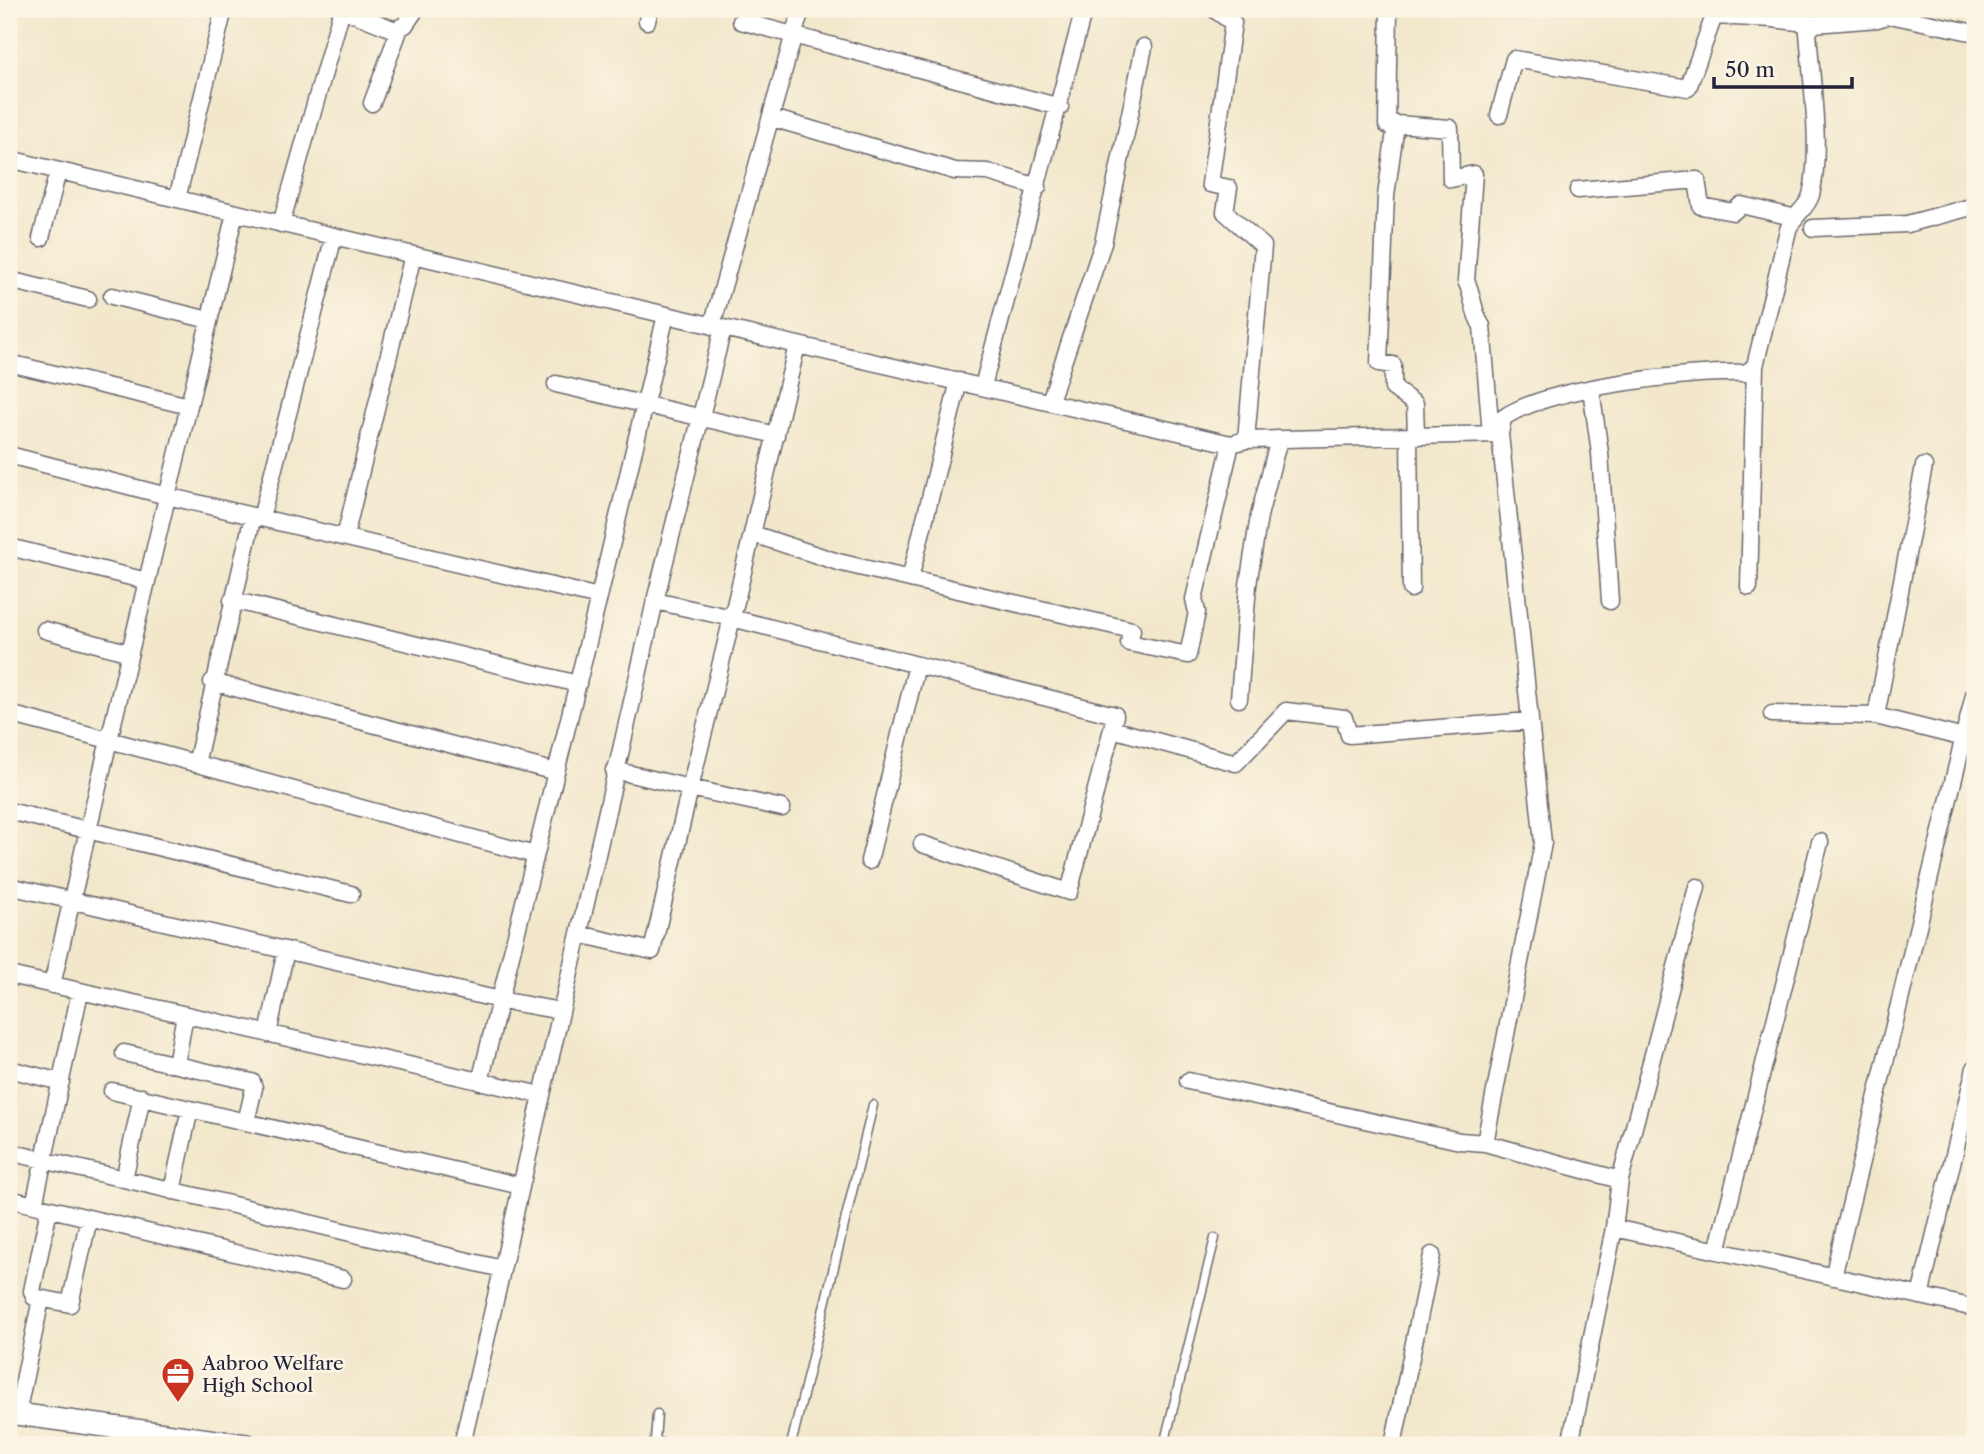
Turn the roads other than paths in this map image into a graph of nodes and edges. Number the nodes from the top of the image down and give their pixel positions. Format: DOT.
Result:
graph roads {
  1 [pos="225,9"];
  2 [pos="342,9"];
  3 [pos="415,9"];
  4 [pos="801,9"];
  5 [pos="1084,9"];
  6 [pos="1214,9"];
  7 [pos="1389,9"];
  8 [pos="1892,12"];
  9 [pos="1773,14"];
  10 [pos="741,21"];
  11 [pos="1814,24"];
  12 [pos="400,29"];
  13 [pos="1975,33"];
  14 [pos="795,35"];
  15 [pos="1144,47"];
  16 [pos="372,103"];
  17 [pos="1060,107"];
  18 [pos="1499,114"];
  19 [pos="772,117"];
  20 [pos="1396,124"];
  21 [pos="9,159"];
  22 [pos="58,170"];
  23 [pos="1038,187"];
  24 [pos="1578,190"];
  25 [pos="177,199"];
  26 [pos="1975,206"];
  27 [pos="235,213"];
  28 [pos="1792,217"];
  29 [pos="281,223"];
  30 [pos="1813,228"];
  31 [pos="334,236"];
  32 [pos="41,238"];
  33 [pos="412,255"];
  34 [pos="9,280"];
  35 [pos="112,296"];
  36 [pos="88,299"];
  37 [pos="666,315"];
  38 [pos="209,320"];
  39 [pos="718,327"];
  40 [pos="797,345"];
  41 [pos="9,363"];
  42 [pos="1755,366"];
  43 [pos="959,381"];
  44 [pos="556,384"];
  45 [pos="983,386"];
  46 [pos="1591,389"];
  47 [pos="1050,401"];
  48 [pos="645,405"];
  49 [pos="189,406"];
  50 [pos="700,418"];
  51 [pos="1495,434"];
  52 [pos="776,435"];
  53 [pos="1412,436"];
  54 [pos="1279,439"];
  55 [pos="1238,442"];
  56 [pos="9,455"];
  57 [pos="1924,466"];
  58 [pos="167,496"];
  59 [pos="257,517"];
  60 [pos="752,534"];
  61 [pos="345,537"];
  62 [pos="9,547"];
  63 [pos="910,579"];
  64 [pos="147,581"];
  65 [pos="1749,587"];
  66 [pos="1411,589"];
  67 [pos="599,597"];
  68 [pos="232,600"];
  69 [pos="655,601"];
  70 [pos="1610,601"];
  71 [pos="732,618"];
  72 [pos="46,630"];
  73 [pos="130,653"];
  74 [pos="917,665"];
  75 [pos="212,682"];
  76 [pos="578,684"];
  77 [pos="1975,691"];
  78 [pos="1239,699"];
  79 [pos="9,713"];
  80 [pos="1772,714"];
  81 [pos="1876,716"];
  82 [pos="1530,721"];
  83 [pos="1112,729"];
  84 [pos="1964,738"];
  85 [pos="109,740"];
  86 [pos="196,764"];
  87 [pos="614,770"];
  88 [pos="556,772"];
  89 [pos="690,788"];
  90 [pos="782,808"];
  91 [pos="9,810"];
  92 [pos="88,828"];
  93 [pos="1820,842"];
  94 [pos="922,844"];
  95 [pos="535,855"];
  96 [pos="869,861"];
  97 [pos="9,886"];
  98 [pos="1696,887"];
  99 [pos="352,894"];
  100 [pos="70,900"];
  101 [pos="579,934"];
  102 [pos="286,950"];
  103 [pos="9,975"];
  104 [pos="52,985"];
  105 [pos="80,992"];
  106 [pos="500,1000"];
  107 [pos="561,1011"];
  108 [pos="186,1015"];
  109 [pos="268,1034"];
  110 [pos="124,1053"];
  111 [pos="176,1063"];
  112 [pos="1975,1068"];
  113 [pos="9,1069"];
  114 [pos="1188,1081"];
  115 [pos="61,1082"];
  116 [pos="481,1082"];
  117 [pos="113,1091"];
  118 [pos="541,1095"];
  119 [pos="142,1097"];
  120 [pos="873,1105"];
  121 [pos="190,1109"];
  122 [pos="246,1122"];
  123 [pos="1485,1143"];
  124 [pos="9,1152"];
  125 [pos="44,1160"];
  126 [pos="124,1180"];
  127 [pos="1620,1180"];
  128 [pos="521,1186"];
  129 [pos="172,1191"];
  130 [pos="9,1199"];
  131 [pos="41,1207"];
  132 [pos="89,1218"];
  133 [pos="1614,1228"];
  134 [pos="1215,1238"];
  135 [pos="1717,1251"];
  136 [pos="1432,1255"];
  137 [pos="502,1269"];
  138 [pos="1833,1277"];
  139 [pos="343,1279"];
  140 [pos="1920,1296"];
  141 [pos="41,1299"];
  142 [pos="1975,1308"];
  143 [pos="13,1414"];
  144 [pos="657,1414"];
  145 [pos="149,1439"];
  146 [pos="246,1445"];
  147 [pos="462,1445"];
  148 [pos="666,1445"];
  149 [pos="791,1445"];
  150 [pos="1164,1445"];
  151 [pos="1393,1445"];
  152 [pos="1570,1445"];
  1 -- 25 [label="street"];
  2 -- 12 [label="street"];
  2 -- 29 [label="street"];
  3 -- 12 [label="street"];
  4 -- 14 [label="street"];
  5 -- 17 [label="street"];
  6 -- 55 [label="street"];
  7 -- 20 [label="street"];
  8 -- 11 [label="street"];
  8 -- 13 [label="street"];
  9 -- 11 [label="street"];
  9 -- 18 [label="street"];
  10 -- 14 [label="street"];
  11 -- 28 [label="street"];
  12 -- 16 [label="street"];
  14 -- 17 [label="street"];
  14 -- 19 [label="street"];
  15 -- 47 [label="street"];
  17 -- 23 [label="street"];
  19 -- 23 [label="street"];
  19 -- 39 [label="street"];
  20 -- 51 [label="street"];
  20 -- 53 [label="street"];
  21 -- 22 [label="street"];
  22 -- 25 [label="street"];
  22 -- 32 [label="street"];
  23 -- 45 [label="street"];
  24 -- 28 [label="street"];
  25 -- 27 [label="street"];
  26 -- 30 [label="street"];
  27 -- 29 [label="street"];
  27 -- 38 [label="street"];
  28 -- 42 [label="street"];
  29 -- 31 [label="street"];
  31 -- 33 [label="street"];
  31 -- 59 [label="street"];
  33 -- 37 [label="street"];
  33 -- 61 [label="street"];
  34 -- 36 [label="street"];
  35 -- 38 [label="street"];
  37 -- 39 [label="street"];
  37 -- 48 [label="street"];
  38 -- 49 [label="street"];
  39 -- 40 [label="street"];
  39 -- 50 [label="street"];
  40 -- 43 [label="street"];
  40 -- 52 [label="street"];
  41 -- 49 [label="street"];
  42 -- 46 [label="street"];
  42 -- 65 [label="street"];
  43 -- 45 [label="street"];
  43 -- 63 [label="street"];
  44 -- 48 [label="street"];
  45 -- 47 [label="street"];
  46 -- 51 [label="street"];
  46 -- 70 [label="street"];
  47 -- 55 [label="street"];
  48 -- 50 [label="street"];
  48 -- 67 [label="street"];
  49 -- 58 [label="street"];
  50 -- 52 [label="street"];
  50 -- 69 [label="street"];
  51 -- 53 [label="street"];
  51 -- 82 [label="street"];
  52 -- 60 [label="street"];
  53 -- 54 [label="street"];
  53 -- 66 [label="street"];
  54 -- 55 [label="street"];
  54 -- 78 [label="street"];
  55 -- 63 [label="street"];
  56 -- 58 [label="street"];
  57 -- 81 [label="street"];
  58 -- 59 [label="street"];
  58 -- 64 [label="street"];
  59 -- 61 [label="street"];
  59 -- 68 [label="street"];
  60 -- 63 [label="street"];
  60 -- 71 [label="street"];
  61 -- 67 [label="street"];
  62 -- 64 [label="street"];
  64 -- 73 [label="street"];
  67 -- 76 [label="street"];
  68 -- 75 [label="street"];
  68 -- 76 [label="street"];
  69 -- 71 [label="street"];
  69 -- 87 [label="street"];
  71 -- 74 [label="street"];
  71 -- 89 [label="street"];
  72 -- 73 [label="street"];
  73 -- 85 [label="street"];
  74 -- 83 [label="street"];
  74 -- 96 [label="street"];
  75 -- 86 [label="street"];
  75 -- 88 [label="street"];
  76 -- 88 [label="street"];
  77 -- 84 [label="street"];
  79 -- 85 [label="street"];
  80 -- 81 [label="street"];
  81 -- 84 [label="street"];
  82 -- 83 [label="street"];
  82 -- 123 [label="street"];
  83 -- 94 [label="street"];
  84 -- 138 [label="street"];
  85 -- 86 [label="street"];
  85 -- 92 [label="street"];
  86 -- 95 [label="street"];
  87 -- 89 [label="street"];
  87 -- 101 [label="street"];
  88 -- 95 [label="street"];
  89 -- 90 [label="street"];
  89 -- 101 [label="street"];
  91 -- 92 [label="street"];
  92 -- 99 [label="street"];
  92 -- 100 [label="street"];
  93 -- 135 [label="street"];
  95 -- 106 [label="street"];
  97 -- 100 [label="street"];
  98 -- 127 [label="street"];
  100 -- 102 [label="street"];
  100 -- 104 [label="street"];
  101 -- 107 [label="street"];
  102 -- 106 [label="street"];
  102 -- 109 [label="street"];
  103 -- 104 [label="street"];
  104 -- 105 [label="street"];
  105 -- 108 [label="street"];
  105 -- 115 [label="street"];
  106 -- 107 [label="street"];
  106 -- 116 [label="street"];
  107 -- 118 [label="street"];
  108 -- 109 [label="street"];
  108 -- 111 [label="street"];
  109 -- 116 [label="street"];
  110 -- 111 [label="street"];
  111 -- 122 [label="street"];
  112 -- 140 [label="street"];
  113 -- 115 [label="street"];
  114 -- 123 [label="street"];
  115 -- 125 [label="street"];
  116 -- 118 [label="street"];
  117 -- 119 [label="street"];
  118 -- 128 [label="street"];
  119 -- 121 [label="street"];
  119 -- 126 [label="street"];
  120 -- 149 [label="lane"];
  121 -- 122 [label="street"];
  121 -- 129 [label="street"];
  122 -- 128 [label="street"];
  123 -- 127 [label="street"];
  124 -- 125 [label="street"];
  125 -- 126 [label="street"];
  125 -- 131 [label="street"];
  126 -- 129 [label="street"];
  127 -- 133 [label="street"];
  128 -- 137 [label="street"];
  129 -- 137 [label="street"];
  130 -- 131 [label="street"];
  131 -- 132 [label="street"];
  131 -- 141 [label="street"];
  132 -- 139 [label="street"];
  132 -- 141 [label="street"];
  133 -- 135 [label="street"];
  133 -- 152 [label="street"];
  134 -- 150 [label="lane"];
  135 -- 138 [label="street"];
  136 -- 151 [label="street"];
  137 -- 147 [label="street"];
  138 -- 140 [label="street"];
  140 -- 142 [label="street"];
  141 -- 143 [label="street"];
  143 -- 145 [label="street"];
  144 -- 148 [label="lane"];
  145 -- 146 [label="street"];
}
